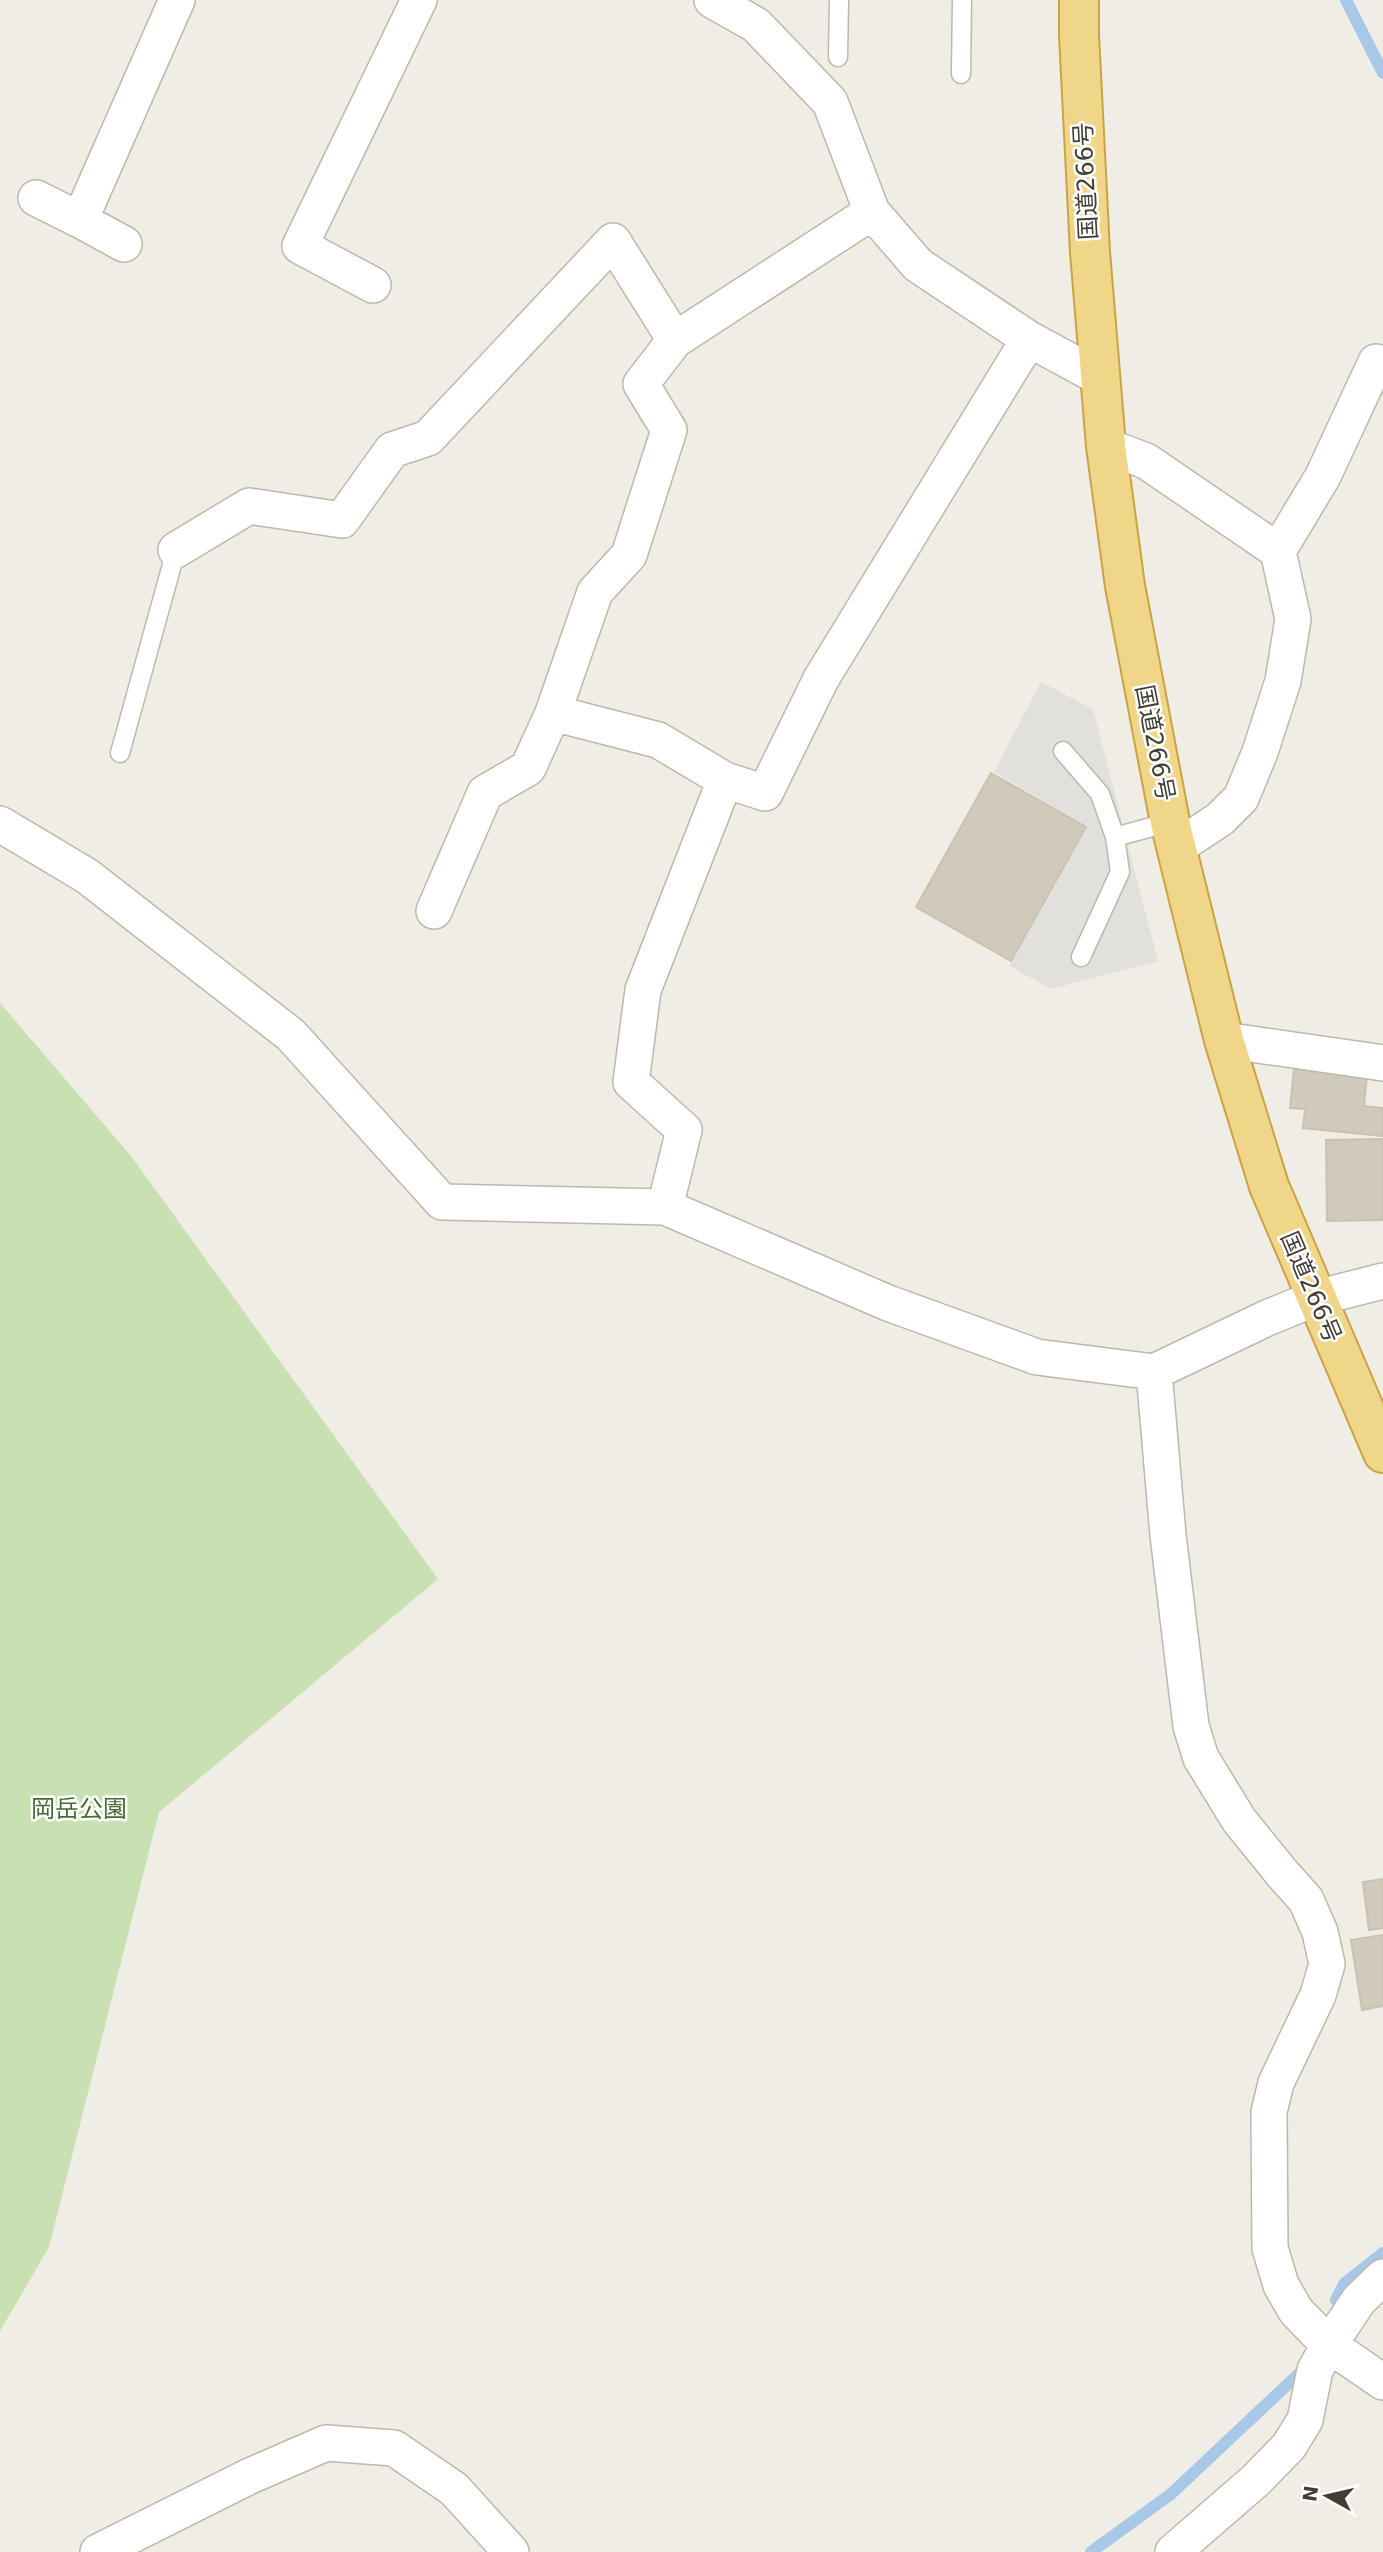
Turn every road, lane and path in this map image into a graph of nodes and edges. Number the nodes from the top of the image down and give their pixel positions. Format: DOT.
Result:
graph roads {
  1 [pos="177,0"];
  2 [pos="419,0"];
  3 [pos="712,0"];
  4 [pos="839,0"];
  5 [pos="962,0"];
  6 [pos="1079,0"];
  7 [pos="838,57"];
  8 [pos="961,74"];
  9 [pos="36,198"];
  10 [pos="872,212"];
  11 [pos="80,220"];
  12 [pos="124,244"];
  13 [pos="373,285"];
  14 [pos="1029,339"];
  15 [pos="676,340"];
  16 [pos="1383,364"];
  17 [pos="1099,377"];
  18 [pos="1106,446"];
  19 [pos="176,550"];
  20 [pos="1278,551"];
  21 [pos="553,713"];
  22 [pos="1063,751"];
  23 [pos="120,753"];
  24 [pos="725,780"];
  25 [pos="0,824"];
  26 [pos="1173,835"];
  27 [pos="1115,837"];
  28 [pos="434,911"];
  29 [pos="1081,957"];
  30 [pos="1224,1040"];
  31 [pos="1383,1063"];
  32 [pos="665,1207"];
  33 [pos="1383,1281"];
  34 [pos="1316,1298"];
  35 [pos="1154,1372"];
  36 [pos="1383,1453"];
  37 [pos="1383,2277"];
  38 [pos="1329,2344"];
  39 [pos="1383,2382"];
  40 [pos="98,2552"];
  41 [pos="511,2552"];
  42 [pos="1173,2552"];
  1 -- 11 [label="street"];
  2 -- 13 [label="street"];
  3 -- 10 [label="street"];
  4 -- 7 [label="lane"];
  5 -- 8 [label="lane"];
  6 -- 17 [label="highway, 国道266号"];
  9 -- 11 [label="street"];
  10 -- 14 [label="street"];
  10 -- 15 [label="street"];
  11 -- 12 [label="street"];
  14 -- 17 [label="street"];
  14 -- 24 [label="street"];
  15 -- 19 [label="street"];
  15 -- 21 [label="street"];
  16 -- 20 [label="street"];
  17 -- 18 [label="highway, 国道266号"];
  18 -- 20 [label="street"];
  18 -- 26 [label="highway, 国道266号"];
  19 -- 23 [label="lane"];
  20 -- 26 [label="street"];
  21 -- 24 [label="street"];
  21 -- 28 [label="street"];
  22 -- 27 [label="lane"];
  24 -- 32 [label="street"];
  25 -- 32 [label="street"];
  26 -- 27 [label="lane"];
  26 -- 30 [label="highway, 国道266号"];
  27 -- 29 [label="lane"];
  30 -- 31 [label="street"];
  30 -- 34 [label="highway, 国道266号"];
  32 -- 35 [label="street"];
  33 -- 34 [label="street"];
  34 -- 35 [label="street"];
  34 -- 36 [label="highway, 国道266号"];
  35 -- 38 [label="street"];
  37 -- 38 [label="street"];
  38 -- 39 [label="street"];
  38 -- 42 [label="street"];
  40 -- 41 [label="street"];
}
